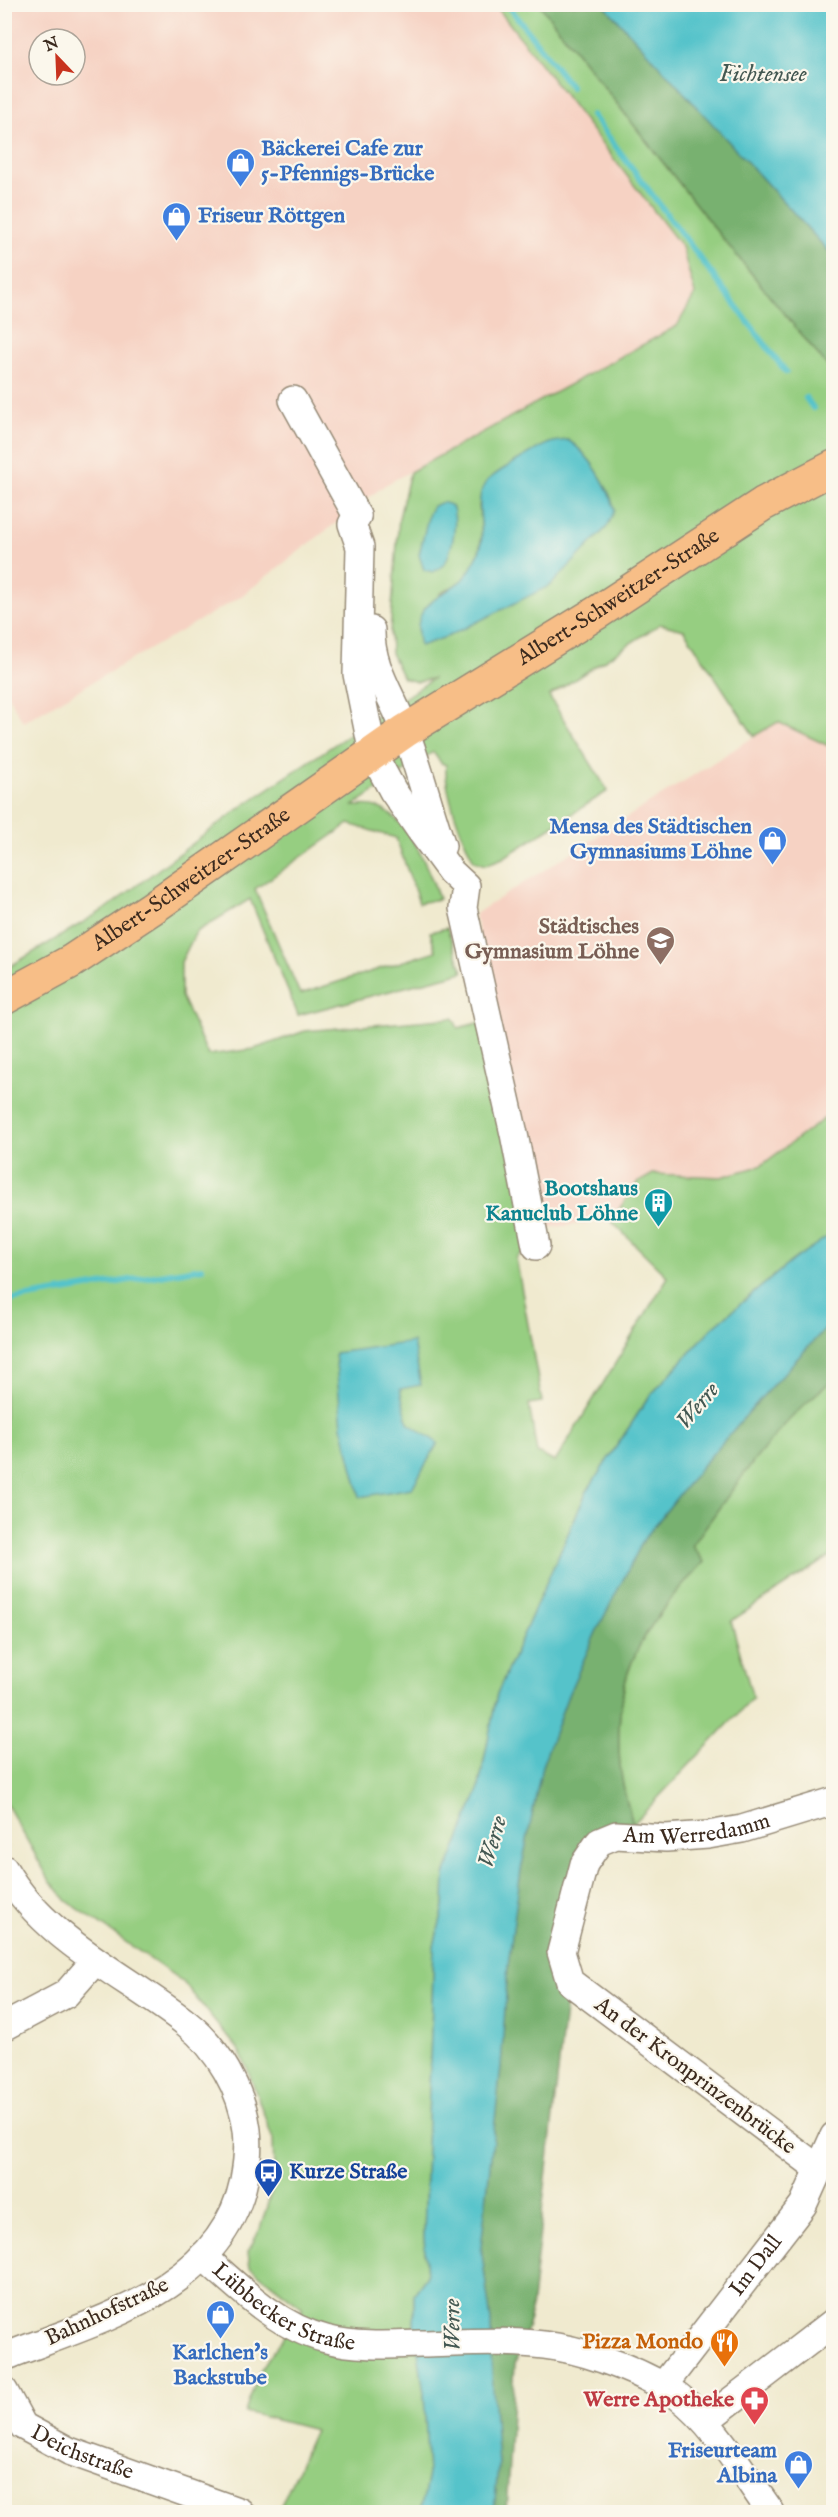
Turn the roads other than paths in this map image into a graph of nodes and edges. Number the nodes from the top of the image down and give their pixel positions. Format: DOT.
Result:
graph roads {
  1 [pos="293,400"];
  2 [pos="834,467"];
  3 [pos="357,516"];
  4 [pos="405,731"];
  5 [pos="374,754"];
  6 [pos="451,872"];
  7 [pos="4,998"];
  8 [pos="536,1246"];
  9 [pos="834,1801"];
  10 [pos="4,1869"];
  11 [pos="95,1961"];
  12 [pos="570,1982"];
  13 [pos="4,2027"];
  14 [pos="834,2136"];
  15 [pos="819,2169"];
  16 [pos="203,2256"];
  17 [pos="834,2322"];
  18 [pos="4,2357"];
  19 [pos="663,2386"];
  20 [pos="4,2391"];
  21 [pos="705,2421"];
  22 [pos="178,2502"];
  23 [pos="240,2512"];
  24 [pos="771,2512"];
  1 -- 3 [label="street"];
  2 -- 4 [label="main road, Albert-Schweitzer-Straße"];
  3 -- 4 [label="street"];
  3 -- 5 [label="street"];
  4 -- 5 [label="main road, Albert-Schweitzer-Straße"];
  4 -- 6 [label="street"];
  5 -- 6 [label="street"];
  5 -- 7 [label="main road, Albert-Schweitzer-Straße"];
  6 -- 8 [label="street"];
  9 -- 12 [label="street, Am Werredamm"];
  10 -- 11 [label="street, Lübbecker Straße"];
  11 -- 13 [label="street"];
  11 -- 16 [label="street, Lübbecker Straße"];
  12 -- 15 [label="street, An der Kronprinzenbrücke"];
  14 -- 15 [label="street, Im Dall"];
  15 -- 19 [label="street, Im Dall"];
  16 -- 18 [label="street, Bahnhofstraße"];
  16 -- 19 [label="street, Lübbecker Straße"];
  17 -- 21 [label="street"];
  19 -- 21 [label="street, Lübbecker Straße"];
  20 -- 22 [label="street, Deichstraße"];
  21 -- 24 [label="street, Lübbecker Straße"];
  22 -- 23 [label="street, Deichstraße"];
}
